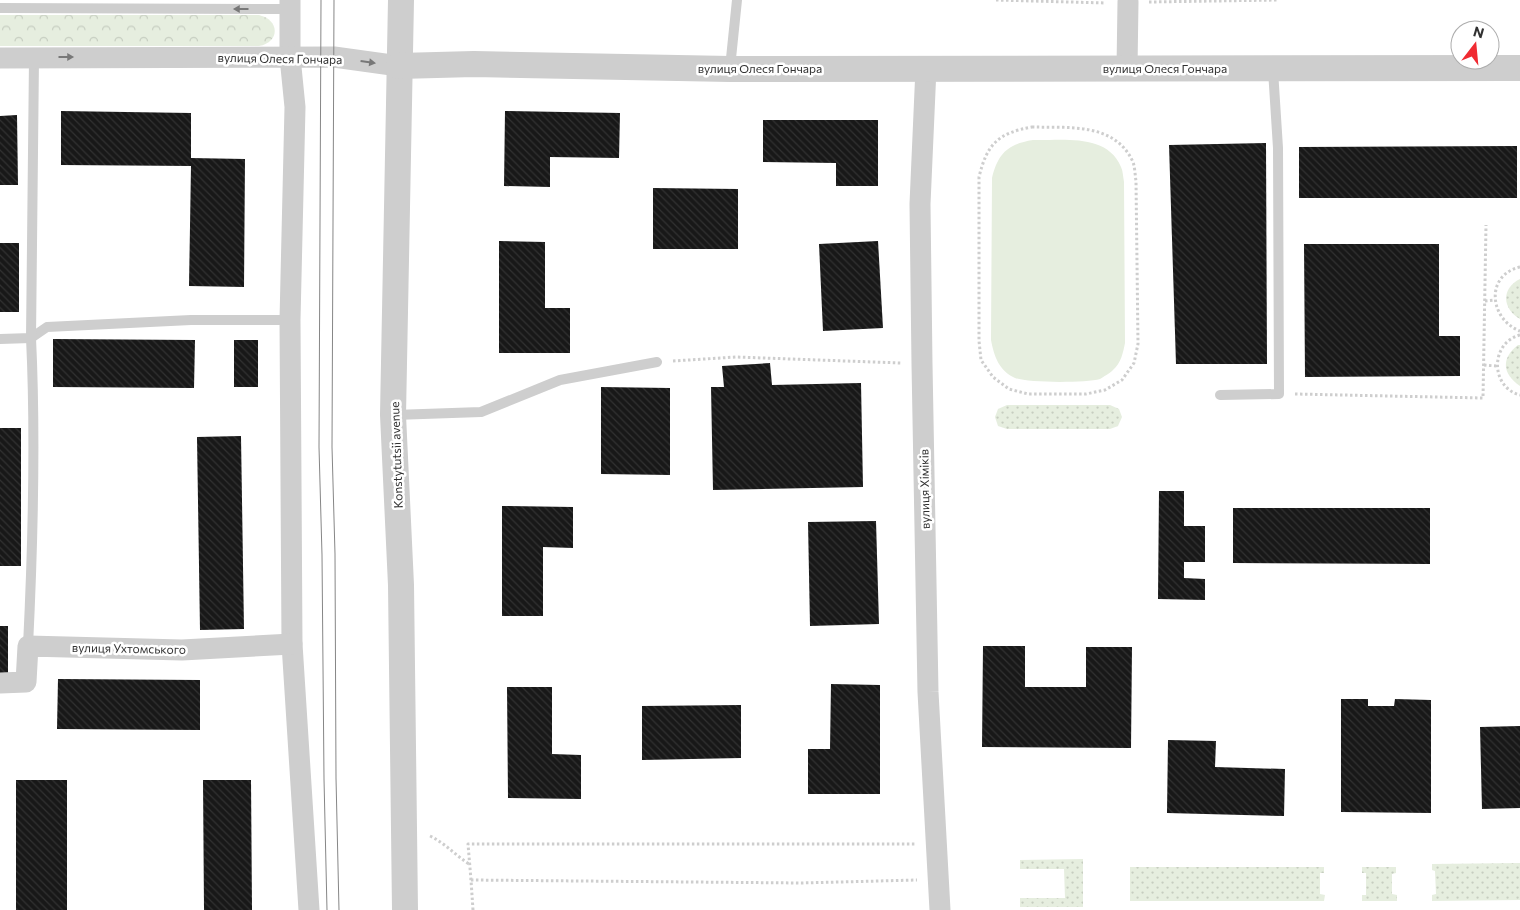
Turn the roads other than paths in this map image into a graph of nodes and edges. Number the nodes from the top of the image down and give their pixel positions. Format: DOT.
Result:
graph roads {
  1 [pos="401,0"];
  2 [pos="737,0"];
  3 [pos="1128,1"];
  4 [pos="290,4"];
  5 [pos="0,8"];
  6 [pos="290,57"];
  7 [pos="0,58"];
  8 [pos="34,58"];
  9 [pos="399,66"];
  10 [pos="926,68"];
  11 [pos="1127,68"];
  12 [pos="1520,68"];
  13 [pos="730,69"];
  14 [pos="1272,69"];
  15 [pos="290,320"];
  16 [pos="31,338"];
  17 [pos="0,339"];
  18 [pos="657,362"];
  19 [pos="1220,395"];
  20 [pos="393,415"];
  21 [pos="292,644"];
  22 [pos="28,646"];
  23 [pos="0,683"];
  24 [pos="309,910"];
  25 [pos="405,910"];
  26 [pos="940,910"];
  1 -- 9 [label="street, Konstytutsii avenue"];
  2 -- 13 [label="lane"];
  3 -- 11 [label="street"];
  4 -- 5 [label="lane, one-way"];
  4 -- 6 [label="street"];
  8 -- 6 [label="street, вулиця Олеся Гончара, one-way"];
  6 -- 9 [label="street, вулиця Олеся Гончара, one-way"];
  6 -- 15 [label="street"];
  7 -- 8 [label="street, вулиця Олеся Гончара"];
  8 -- 16 [label="lane"];
  9 -- 13 [label="street, вулиця Олеся Гончара"];
  9 -- 20 [label="street, Konstytutsii avenue"];
  10 -- 11 [label="street, вулиця Олеся Гончара"];
  10 -- 13 [label="street, вулиця Олеся Гончара"];
  10 -- 26 [label="street, вулиця Хіміків"];
  11 -- 14 [label="street, вулиця Олеся Гончара"];
  12 -- 14 [label="street, вулиця Олеся Гончара"];
  14 -- 19 [label="lane"];
  15 -- 16 [label="lane"];
  15 -- 21 [label="street"];
  16 -- 17 [label="lane"];
  16 -- 22 [label="lane"];
  18 -- 20 [label="lane"];
  20 -- 25 [label="street, Konstytutsii avenue"];
  21 -- 22 [label="street, вулиця Ухтомського"];
  21 -- 24 [label="street"];
  22 -- 23 [label="street"];
}
